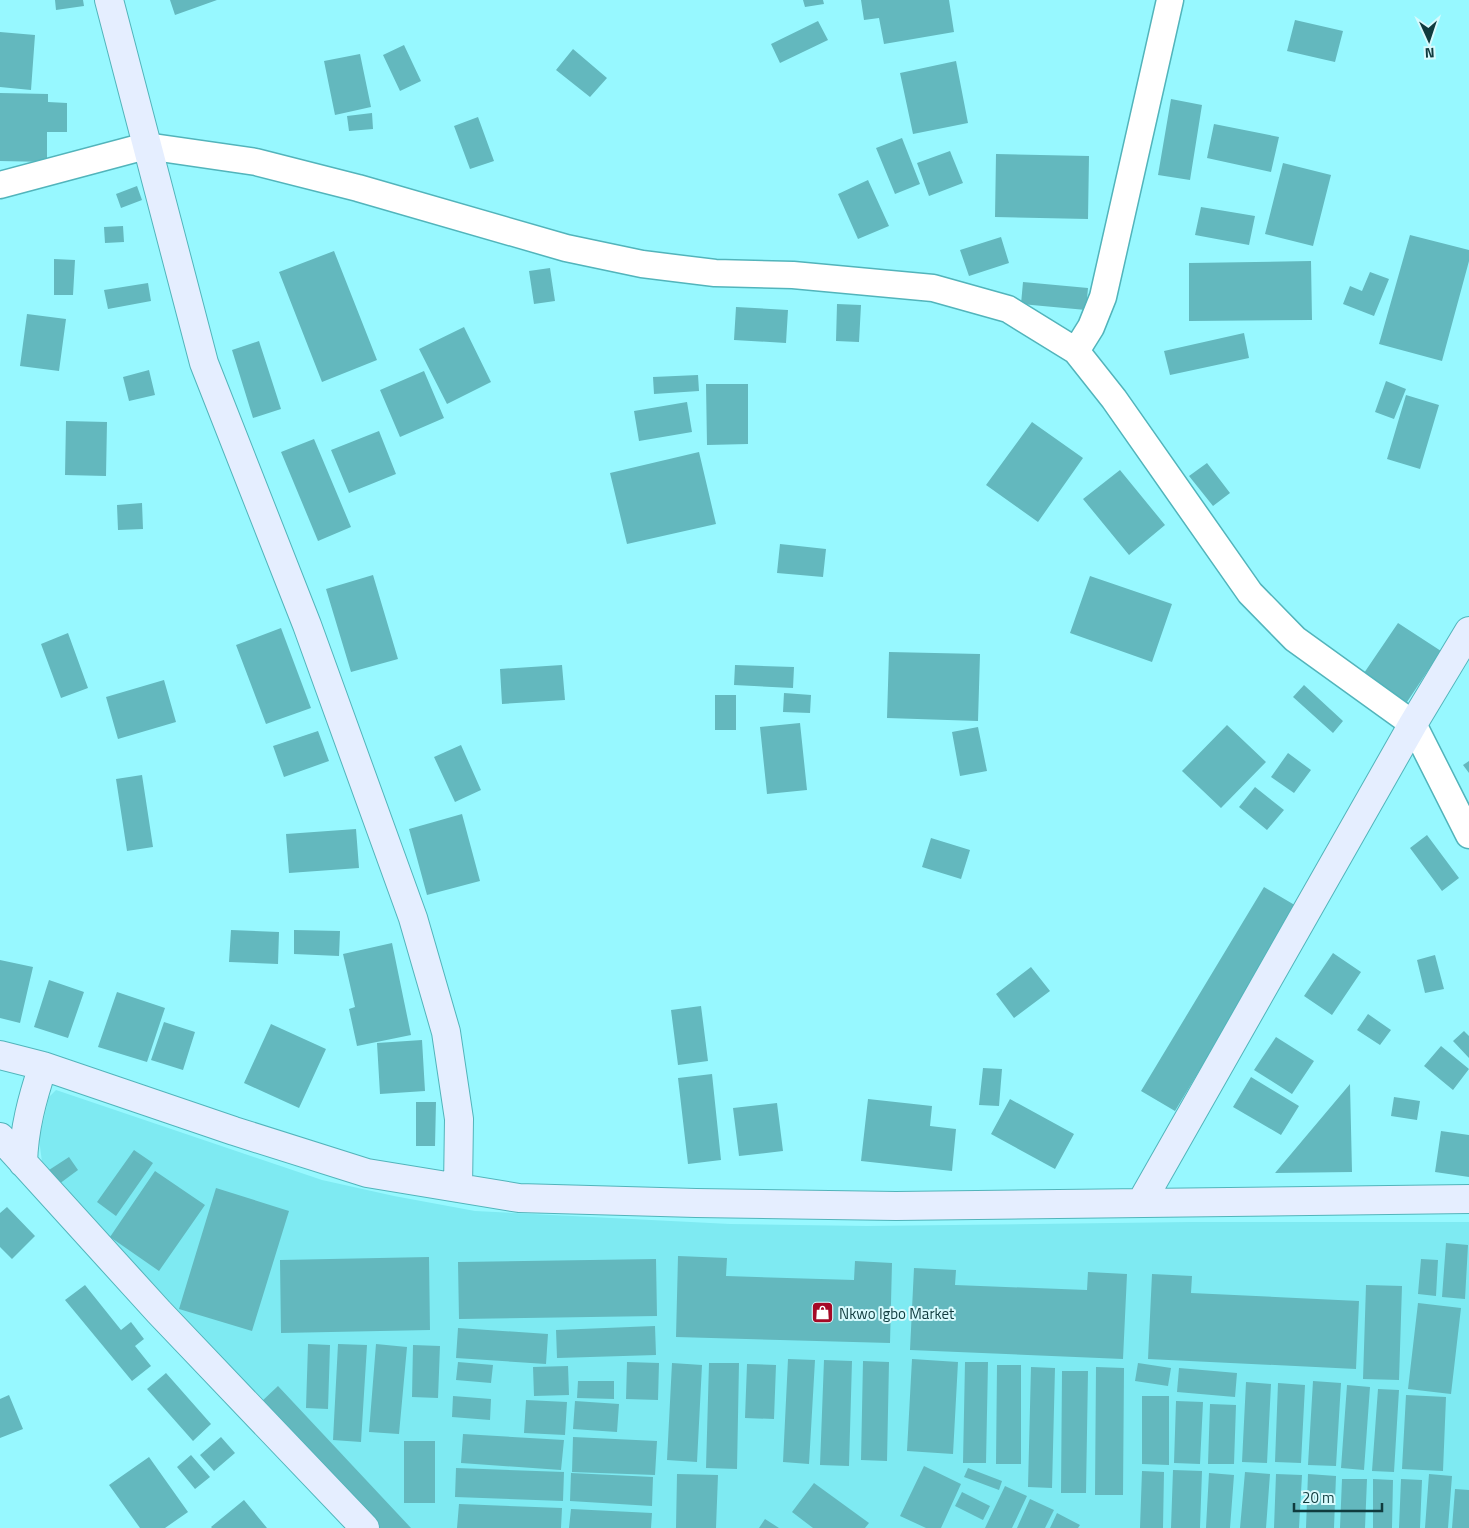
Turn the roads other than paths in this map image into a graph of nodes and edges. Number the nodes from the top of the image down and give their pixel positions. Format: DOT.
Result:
graph roads {
  1 [pos="109,0"];
  2 [pos="1170,0"];
  3 [pos="146,146"];
  4 [pos="0,185"];
  5 [pos="1076,351"];
  6 [pos="1469,631"];
  7 [pos="1413,724"];
  8 [pos="1469,835"];
  9 [pos="0,1055"];
  10 [pos="43,1066"];
  11 [pos="0,1137"];
  12 [pos="23,1164"];
  13 [pos="458,1188"];
  14 [pos="1469,1199"];
  15 [pos="1142,1201"];
  16 [pos="365,1528"];
  1 -- 3 [label="main road"];
  2 -- 5 [label="street"];
  3 -- 4 [label="street"];
  3 -- 5 [label="street"];
  3 -- 13 [label="main road"];
  5 -- 7 [label="street"];
  6 -- 7 [label="main road"];
  7 -- 8 [label="street"];
  7 -- 15 [label="main road"];
  9 -- 10 [label="main road"];
  10 -- 12 [label="main road"];
  10 -- 13 [label="main road"];
  11 -- 12 [label="main road"];
  12 -- 16 [label="main road"];
  13 -- 15 [label="main road"];
  14 -- 15 [label="main road"];
}
